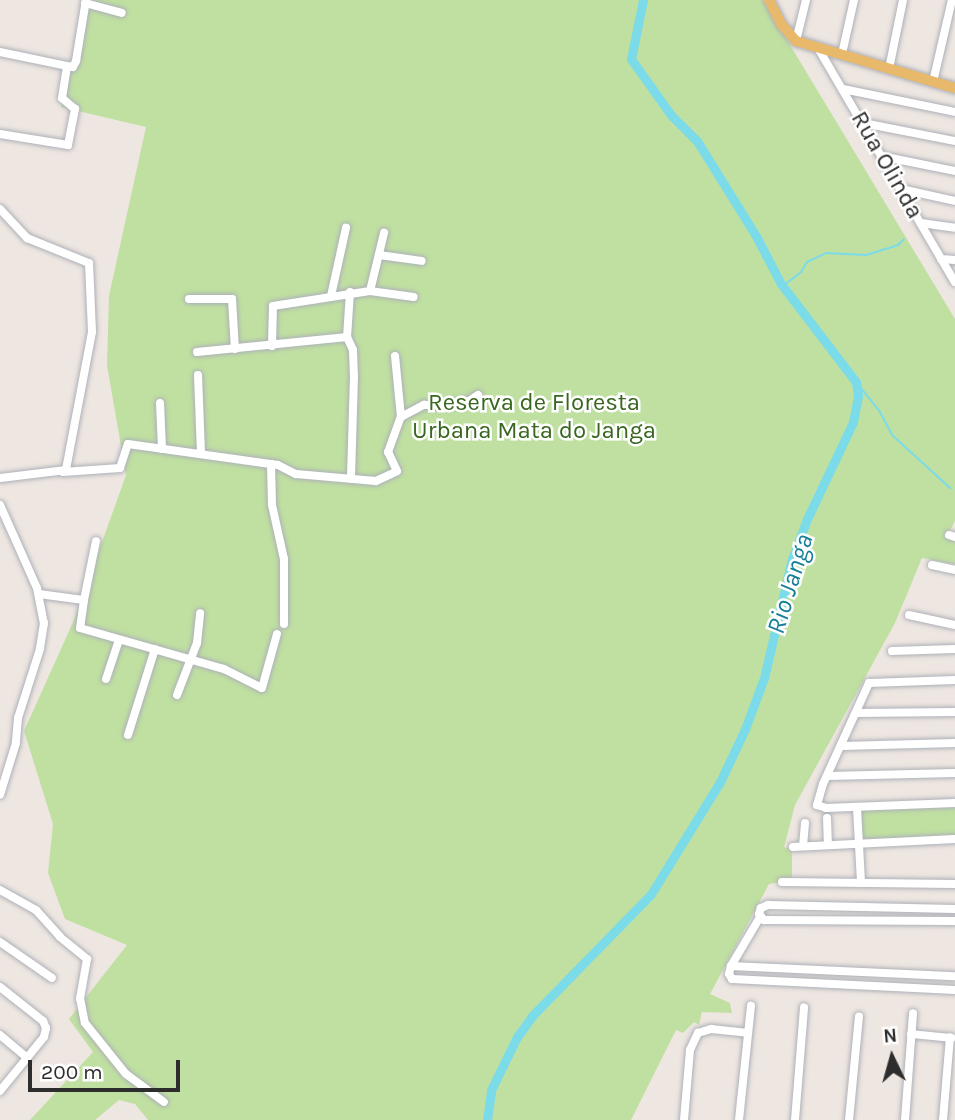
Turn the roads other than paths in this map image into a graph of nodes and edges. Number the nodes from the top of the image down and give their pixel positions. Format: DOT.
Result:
graph roads {
  1 [pos="769,0"];
  2 [pos="806,0"];
  3 [pos="854,0"];
  4 [pos="903,0"];
  5 [pos="952,0"];
  6 [pos="86,2"];
  7 [pos="122,13"];
  8 [pos="796,41"];
  9 [pos="818,48"];
  10 [pos="0,52"];
  11 [pos="842,54"];
  12 [pos="67,66"];
  13 [pos="889,69"];
  14 [pos="933,82"];
  15 [pos="955,88"];
  16 [pos="843,89"];
  17 [pos="955,111"];
  18 [pos="863,123"];
  19 [pos="0,134"];
  20 [pos="955,141"];
  21 [pos="881,156"];
  22 [pos="955,171"];
  23 [pos="901,189"];
  24 [pos="955,201"];
  25 [pos="0,209"];
  26 [pos="921,223"];
  27 [pos="346,228"];
  28 [pos="955,228"];
  29 [pos="384,233"];
  30 [pos="379,255"];
  31 [pos="941,259"];
  32 [pos="955,260"];
  33 [pos="422,261"];
  34 [pos="955,282"];
  35 [pos="370,291"];
  36 [pos="350,292"];
  37 [pos="331,296"];
  38 [pos="414,297"];
  39 [pos="189,299"];
  40 [pos="347,337"];
  41 [pos="272,346"];
  42 [pos="235,349"];
  43 [pos="197,352"];
  44 [pos="395,356"];
  45 [pos="198,375"];
  46 [pos="478,395"];
  47 [pos="160,403"];
  48 [pos="401,417"];
  49 [pos="162,449"];
  50 [pos="201,454"];
  51 [pos="271,464"];
  52 [pos="63,472"];
  53 [pos="0,478"];
  54 [pos="351,479"];
  55 [pos="0,505"];
  56 [pos="96,541"];
  57 [pos="932,565"];
  58 [pos="955,570"];
  59 [pos="38,594"];
  60 [pos="84,600"];
  61 [pos="200,613"];
  62 [pos="909,615"];
  63 [pos="284,624"];
  64 [pos="955,625"];
  65 [pos="277,634"];
  66 [pos="120,639"];
  67 [pos="155,649"];
  68 [pos="955,649"];
  69 [pos="892,651"];
  70 [pos="191,659"];
  71 [pos="106,679"];
  72 [pos="955,681"];
  73 [pos="177,695"];
  74 [pos="955,712"];
  75 [pos="856,713"];
  76 [pos="128,735"];
  77 [pos="955,743"];
  78 [pos="842,746"];
  79 [pos="5,764"];
  80 [pos="955,773"];
  81 [pos="828,776"];
  82 [pos="0,795"];
  83 [pos="955,803"];
  84 [pos="857,807"];
  85 [pos="827,818"];
  86 [pos="805,823"];
  87 [pos="955,839"];
  88 [pos="859,843"];
  89 [pos="828,845"];
  90 [pos="782,882"];
  91 [pos="861,883"];
  92 [pos="955,884"];
  93 [pos="0,890"];
  94 [pos="881,908"];
  95 [pos="955,909"];
  96 [pos="762,919"];
  97 [pos="881,920"];
  98 [pos="955,921"];
  99 [pos="0,942"];
  100 [pos="731,967"];
  101 [pos="803,969"];
  102 [pos="898,974"];
  103 [pos="955,976"];
  104 [pos="52,978"];
  105 [pos="802,981"];
  106 [pos="897,985"];
  107 [pos="0,986"];
  108 [pos="955,990"];
  109 [pos="751,1006"];
  110 [pos="804,1007"];
  111 [pos="913,1013"];
  112 [pos="859,1016"];
  113 [pos="748,1033"];
  114 [pos="911,1034"];
  115 [pos="0,1035"];
  116 [pos="953,1038"];
  117 [pos="27,1058"];
  118 [pos="0,1091"];
  119 [pos="164,1102"];
  120 [pos="684,1120"];
  121 [pos="739,1120"];
  122 [pos="795,1120"];
  123 [pos="849,1120"];
  124 [pos="905,1120"];
  125 [pos="943,1120"];
  1 -- 8 [label="main road"];
  2 -- 8 [label="street"];
  3 -- 11 [label="street"];
  4 -- 13 [label="street"];
  5 -- 14 [label="street"];
  6 -- 7 [label="street"];
  6 -- 12 [label="street"];
  8 -- 9 [label="main road"];
  9 -- 11 [label="main road"];
  9 -- 16 [label="street, Rua Olinda"];
  10 -- 12 [label="street"];
  11 -- 13 [label="main road"];
  12 -- 19 [label="street"];
  13 -- 14 [label="main road"];
  14 -- 15 [label="main road"];
  16 -- 17 [label="street"];
  16 -- 18 [label="street, Rua Olinda"];
  18 -- 20 [label="street"];
  18 -- 21 [label="street, Rua Olinda"];
  21 -- 22 [label="street"];
  21 -- 23 [label="street, Rua Olinda"];
  23 -- 24 [label="street"];
  23 -- 26 [label="street, Rua Olinda"];
  25 -- 52 [label="street"];
  26 -- 28 [label="street"];
  26 -- 31 [label="street, Rua Olinda"];
  27 -- 37 [label="street"];
  29 -- 30 [label="street"];
  30 -- 33 [label="street"];
  30 -- 35 [label="street"];
  31 -- 32 [label="street"];
  31 -- 34 [label="street, Rua Olinda"];
  35 -- 36 [label="street"];
  35 -- 38 [label="street"];
  36 -- 37 [label="street"];
  36 -- 40 [label="street"];
  37 -- 41 [label="street"];
  39 -- 42 [label="street"];
  40 -- 41 [label="street"];
  40 -- 54 [label="street"];
  41 -- 42 [label="street"];
  42 -- 43 [label="street"];
  44 -- 48 [label="street"];
  45 -- 50 [label="street"];
  46 -- 48 [label="street"];
  47 -- 49 [label="street"];
  48 -- 54 [label="street"];
  49 -- 50 [label="street"];
  49 -- 52 [label="street"];
  50 -- 51 [label="street"];
  51 -- 54 [label="street"];
  51 -- 63 [label="street"];
  52 -- 53 [label="street"];
  55 -- 59 [label="street"];
  56 -- 60 [label="street"];
  57 -- 58 [label="street"];
  59 -- 60 [label="street"];
  59 -- 79 [label="street"];
  60 -- 66 [label="street"];
  61 -- 70 [label="street"];
  62 -- 64 [label="street"];
  65 -- 70 [label="street"];
  66 -- 67 [label="street"];
  66 -- 71 [label="street"];
  67 -- 70 [label="street"];
  67 -- 76 [label="street"];
  68 -- 69 [label="street"];
  70 -- 73 [label="street"];
  72 -- 75 [label="street"];
  74 -- 75 [label="street"];
  75 -- 78 [label="street"];
  77 -- 78 [label="street"];
  78 -- 81 [label="street"];
  79 -- 82 [label="street"];
  80 -- 81 [label="street"];
  81 -- 84 [label="street"];
  83 -- 84 [label="street"];
  84 -- 88 [label="street"];
  85 -- 89 [label="street"];
  86 -- 89 [label="street"];
  87 -- 88 [label="street"];
  88 -- 89 [label="street"];
  88 -- 91 [label="street"];
  90 -- 91 [label="street"];
  91 -- 92 [label="street"];
  93 -- 119 [label="street"];
  94 -- 95 [label="street"];
  94 -- 96 [label="street"];
  94 -- 97 [label="street"];
  96 -- 97 [label="street"];
  96 -- 100 [label="street"];
  97 -- 98 [label="street"];
  99 -- 104 [label="street"];
  100 -- 101 [label="street"];
  100 -- 105 [label="street"];
  101 -- 102 [label="street"];
  101 -- 105 [label="street"];
  102 -- 103 [label="street"];
  102 -- 106 [label="street"];
  105 -- 106 [label="street"];
  106 -- 108 [label="street"];
  107 -- 117 [label="street"];
  109 -- 113 [label="street"];
  110 -- 122 [label="street"];
  111 -- 114 [label="street"];
  112 -- 123 [label="street"];
  113 -- 120 [label="street"];
  113 -- 121 [label="street"];
  114 -- 116 [label="street"];
  114 -- 124 [label="street"];
  115 -- 117 [label="street"];
  116 -- 125 [label="street"];
  117 -- 118 [label="street"];
}
